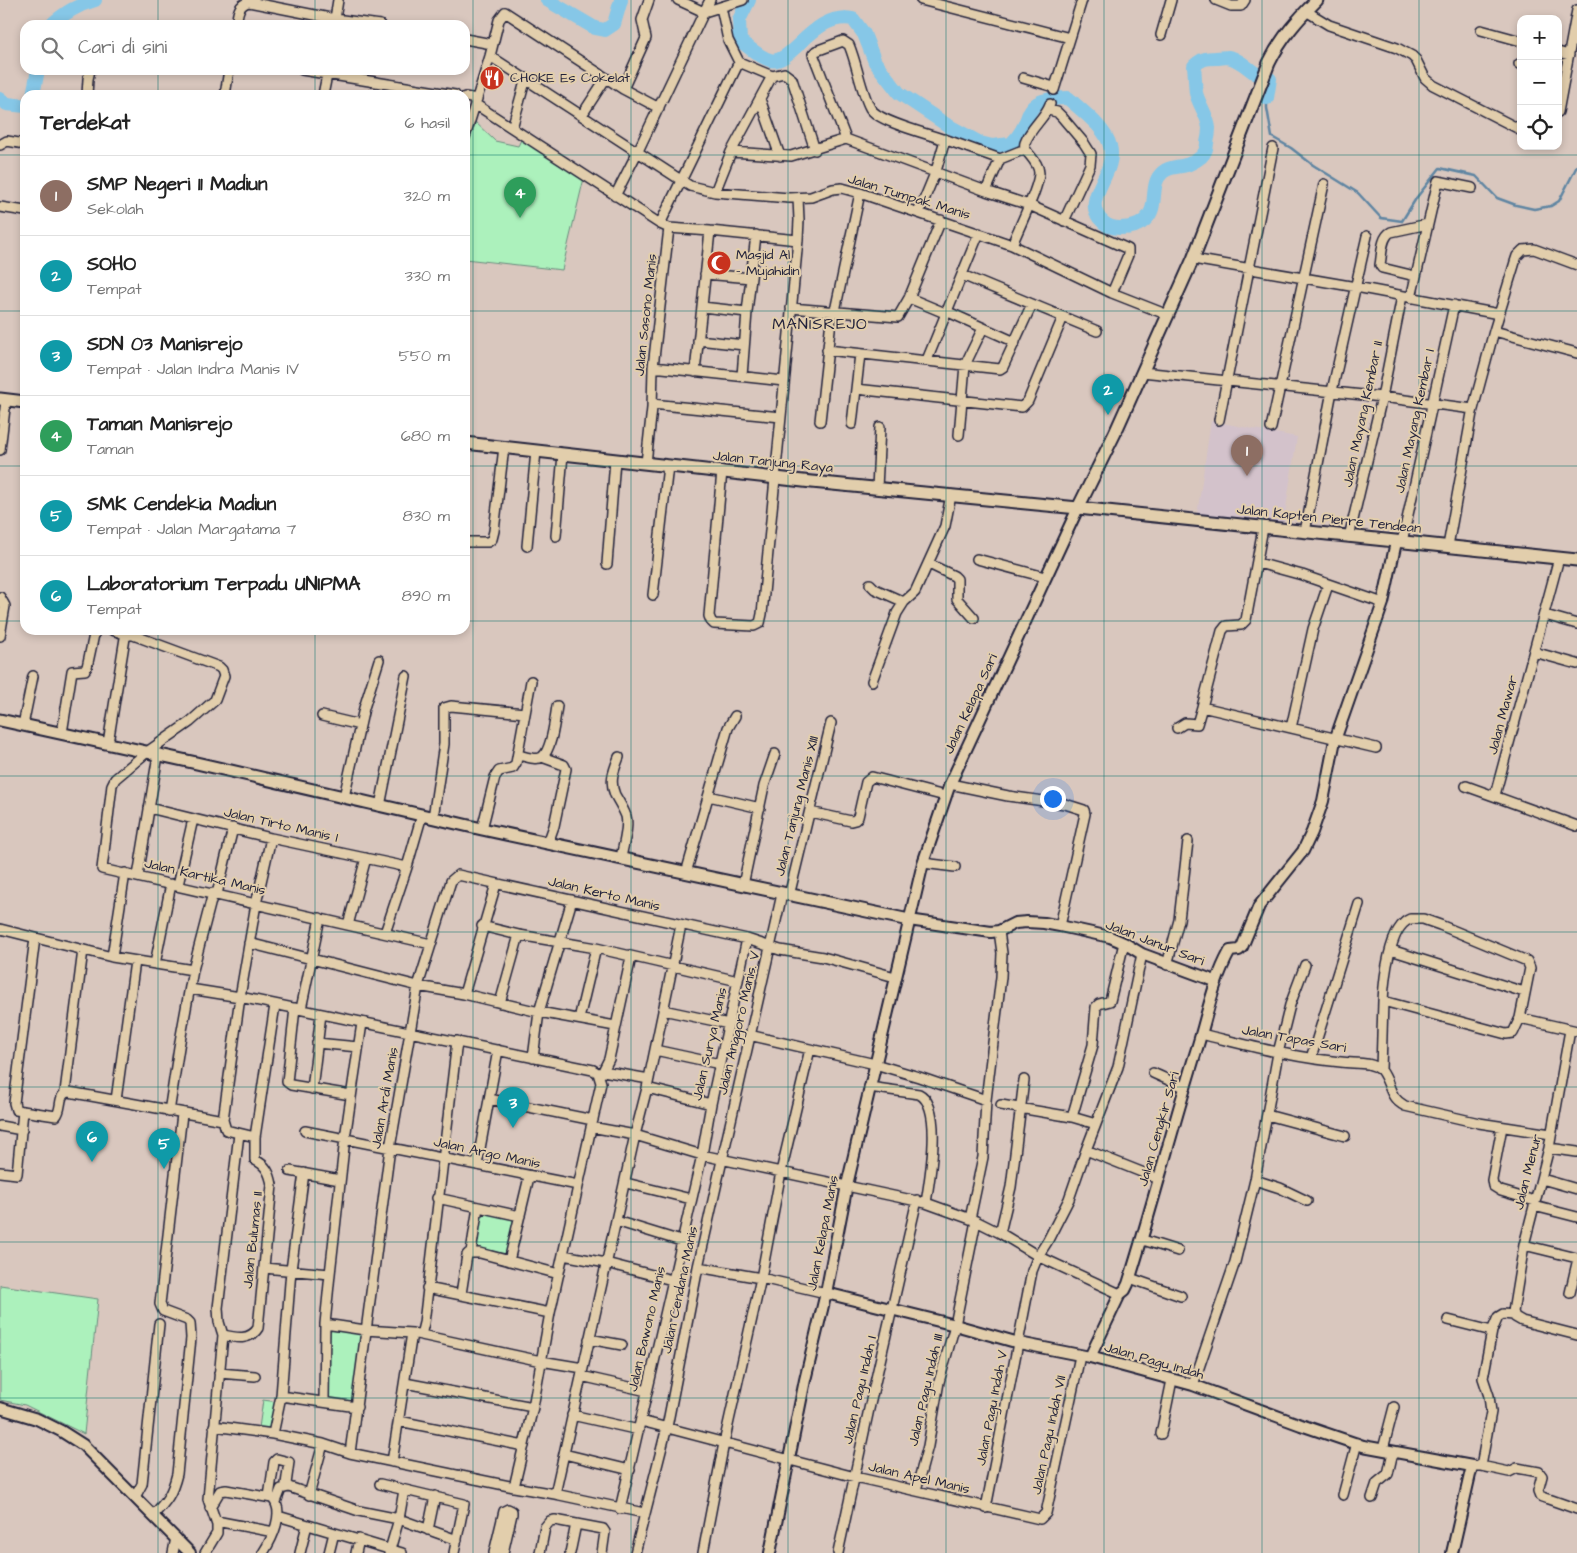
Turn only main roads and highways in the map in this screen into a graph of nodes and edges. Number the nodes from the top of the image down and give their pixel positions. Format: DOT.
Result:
graph roads {
  1 [pos="1317,0"];
  2 [pos="3,399"];
  3 [pos="20,401"];
  4 [pos="470,444"];
  5 [pos="1078,508"];
  6 [pos="1577,560"];
  7 [pos="0,720"];
  8 [pos="909,920"];
  1 -- 5 [label="main road"];
  2 -- 3 [label="main road"];
  4 -- 5 [label="main road, Jalan Tanjung Raya"];
  5 -- 6 [label="main road, Jalan Kapten Pierre Tendean"];
  7 -- 8 [label="main road"];
}
